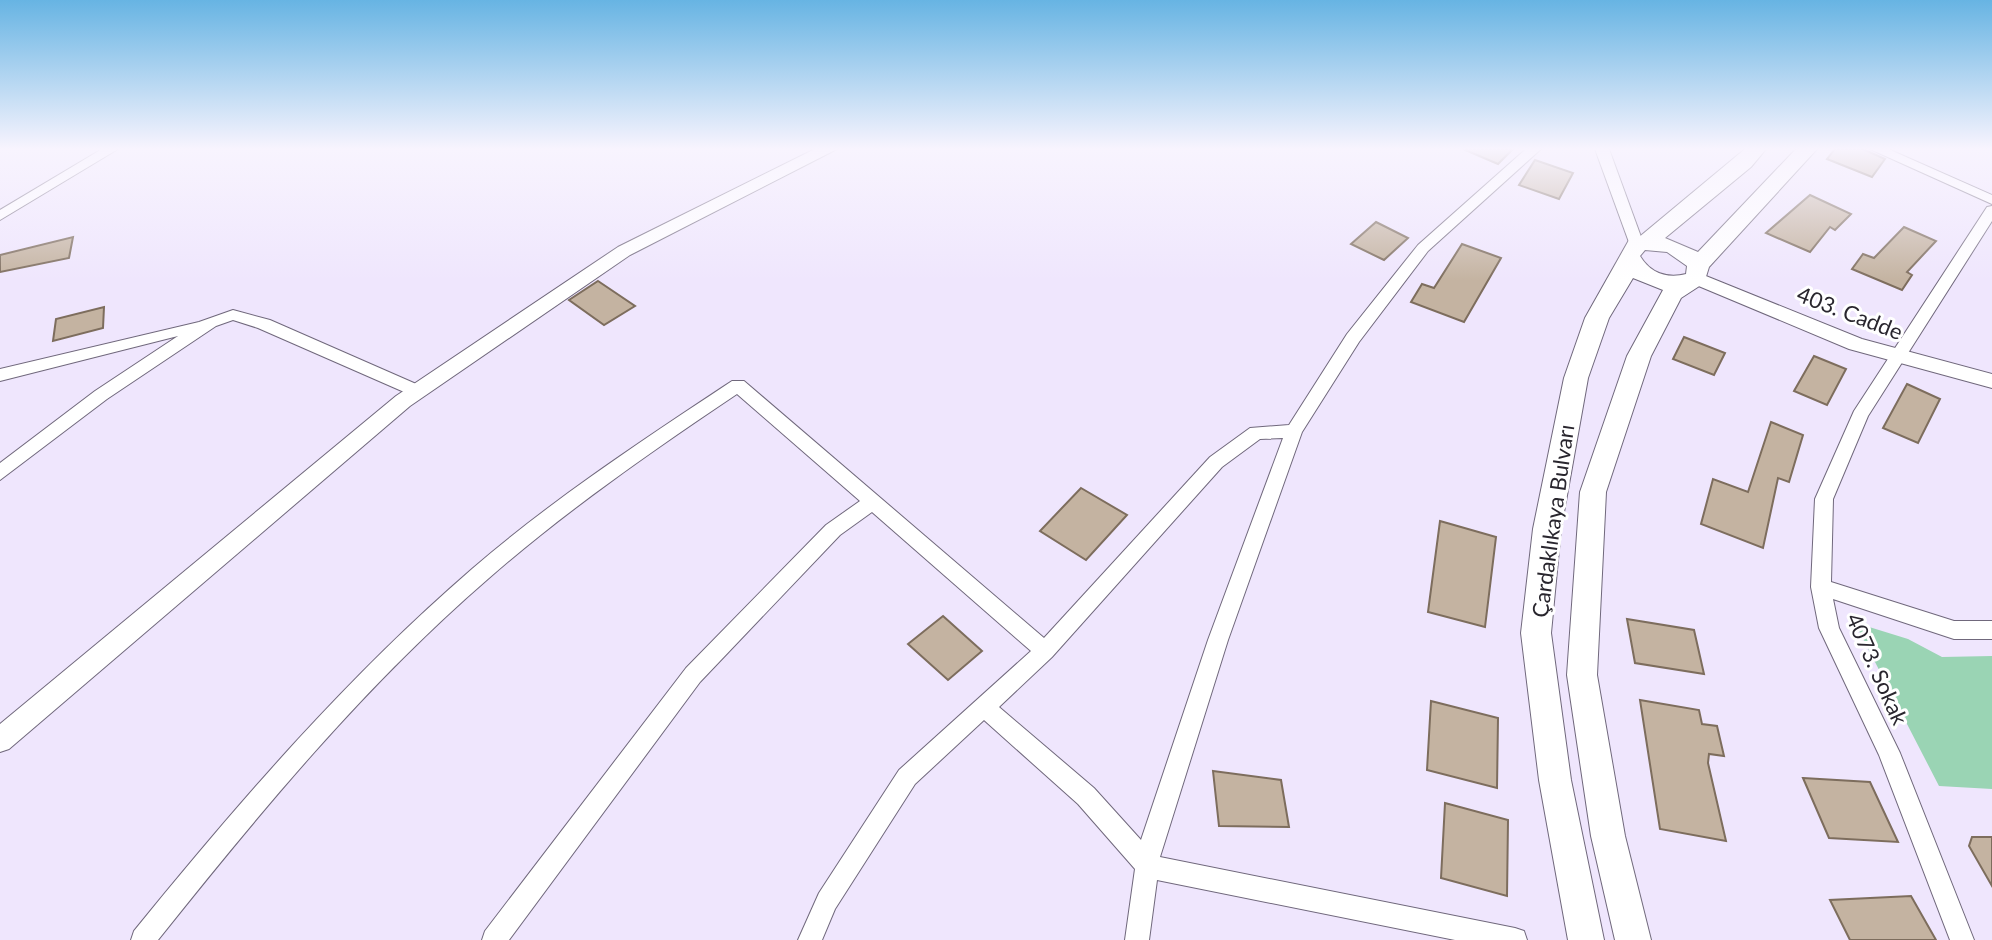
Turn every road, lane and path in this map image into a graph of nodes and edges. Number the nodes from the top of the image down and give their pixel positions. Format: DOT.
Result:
graph roads {
  1 [pos="39,193"];
  2 [pos="741,193"];
  3 [pos="1485,193"];
  4 [pos="1618,193"];
  5 [pos="1706,193"];
  6 [pos="1767,193"];
  7 [pos="1992,210"];
  8 [pos="0,216"];
  9 [pos="1637,248"];
  10 [pos="1692,275"];
  11 [pos="210,322"];
  12 [pos="1895,357"];
  13 [pos="0,375"];
  14 [pos="1992,381"];
  15 [pos="417,391"];
  16 [pos="1294,431"];
  17 [pos="0,473"];
  18 [pos="873,502"];
  19 [pos="1821,587"];
  20 [pos="1992,630"];
  21 [pos="1045,651"];
  22 [pos="984,707"];
  23 [pos="0,740"];
  24 [pos="1148,866"];
  25 [pos="143,940"];
  26 [pos="494,940"];
  27 [pos="810,940"];
  28 [pos="1137,940"];
  29 [pos="1515,940"];
  30 [pos="1586,940"];
  31 [pos="1633,940"];
  32 [pos="1962,940"];
  1 -- 8 [label="street"];
  2 -- 15 [label="street"];
  3 -- 16 [label="street"];
  4 -- 9 [label="street"];
  5 -- 9 [label="main road, Çardaklıkaya Bulvarı"];
  6 -- 10 [label="main road, Çardaklıkaya Bulvarı"];
  7 -- 12 [label="street, 4073. Sokak"];
  9 -- 10 [label="main road"];
  9 -- 10 [label="main road"];
  9 -- 30 [label="main road, Çardaklıkaya Bulvarı"];
  10 -- 12 [label="street, 403. Cadde"];
  10 -- 31 [label="main road, Çardaklıkaya Bulvarı"];
  11 -- 13 [label="street"];
  11 -- 15 [label="street"];
  11 -- 17 [label="street"];
  12 -- 14 [label="street, 403. Cadde"];
  12 -- 19 [label="street, 4073. Sokak"];
  15 -- 23 [label="street"];
  16 -- 21 [label="street"];
  16 -- 24 [label="street"];
  18 -- 21 [label="street"];
  18 -- 25 [label="street"];
  18 -- 26 [label="street"];
  19 -- 20 [label="street"];
  19 -- 32 [label="street, 4073. Sokak"];
  21 -- 22 [label="street"];
  22 -- 24 [label="street"];
  22 -- 27 [label="street"];
  24 -- 28 [label="street"];
  24 -- 29 [label="street"];
}
